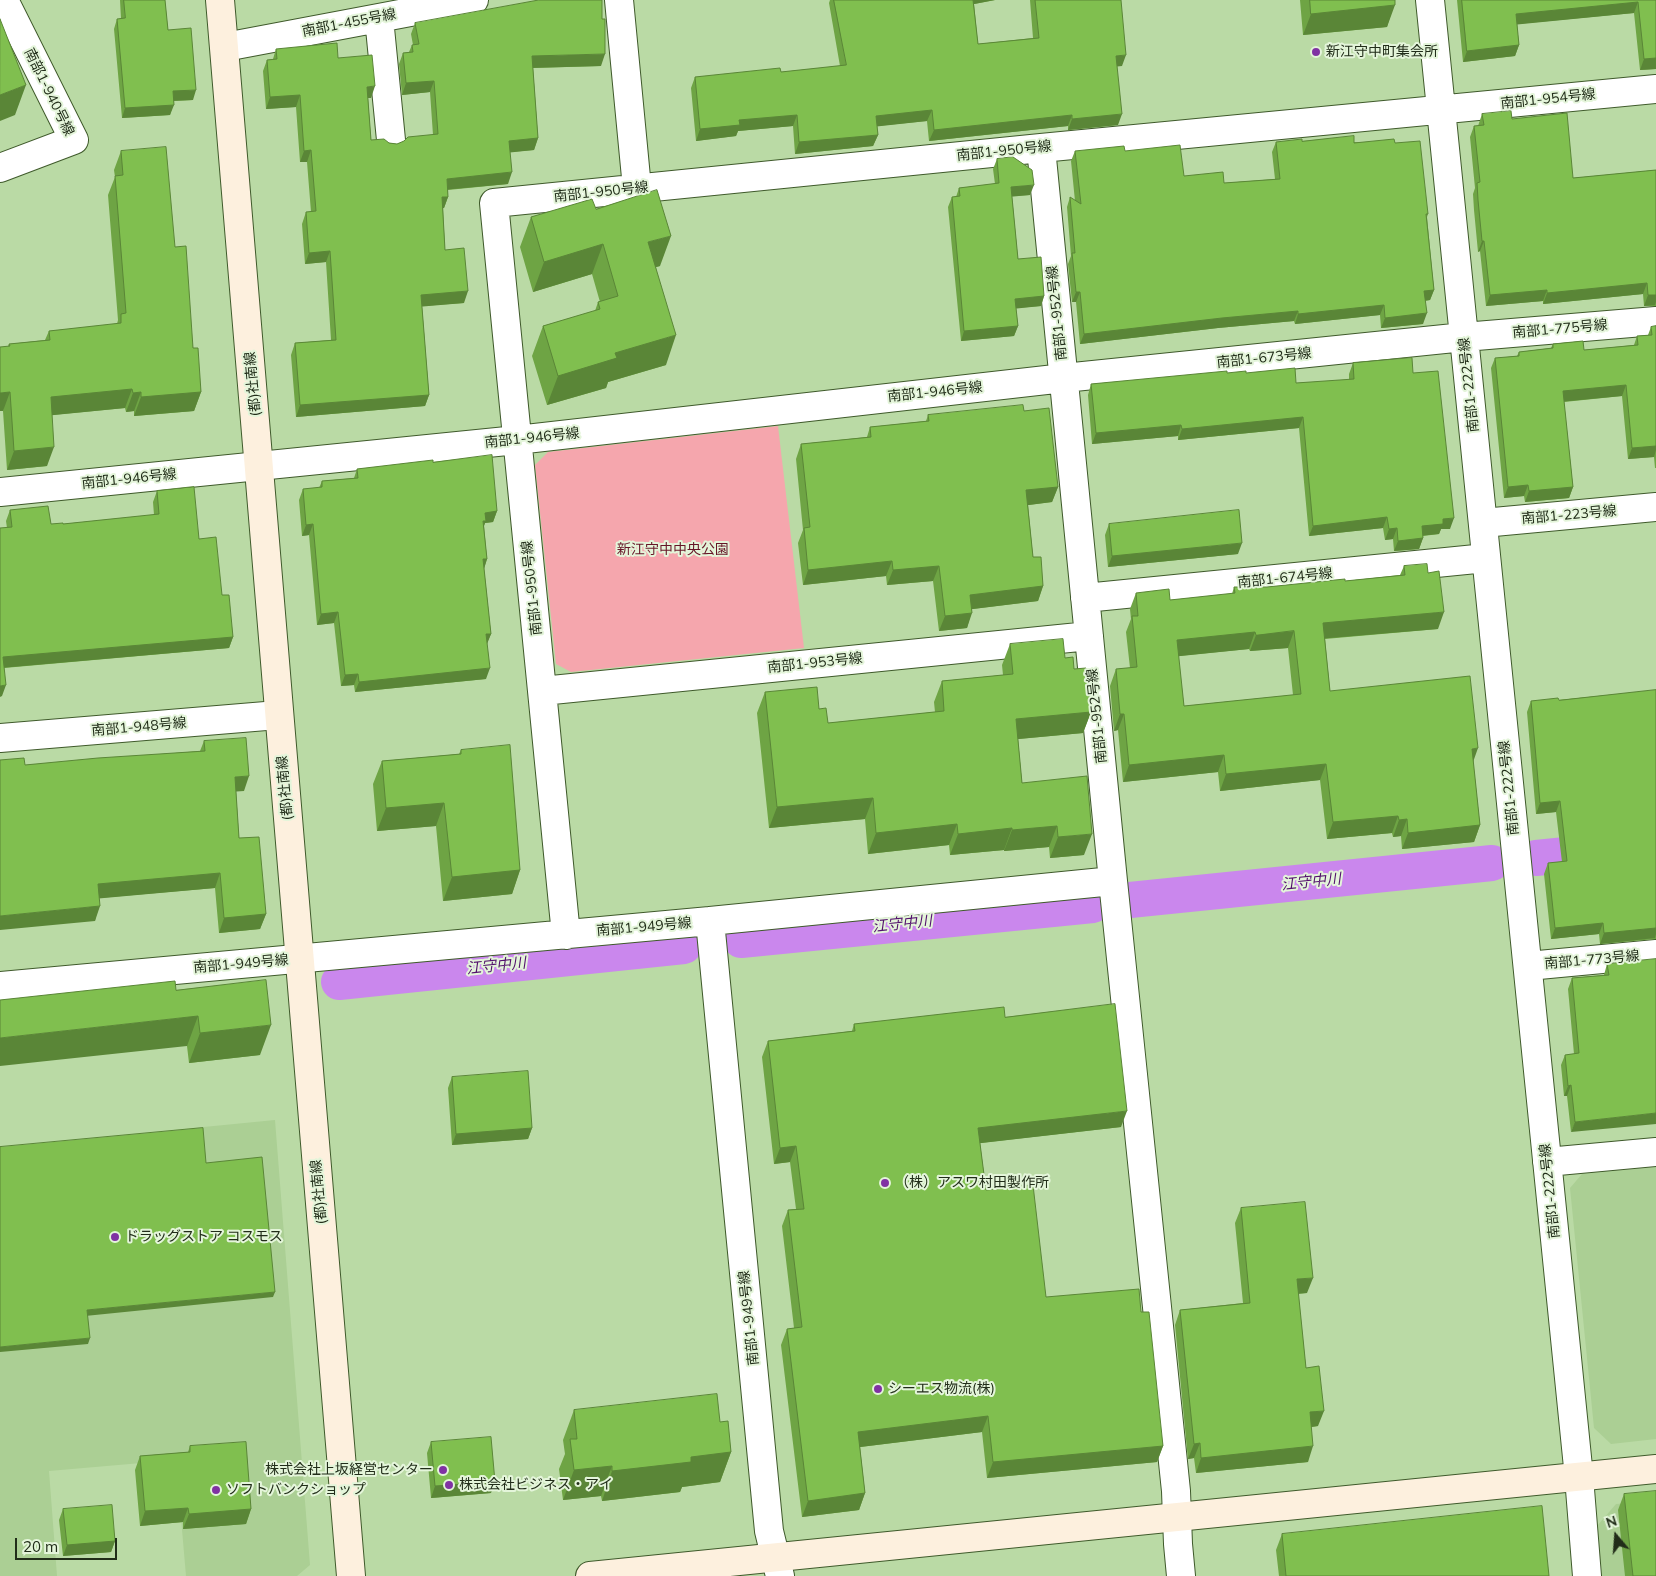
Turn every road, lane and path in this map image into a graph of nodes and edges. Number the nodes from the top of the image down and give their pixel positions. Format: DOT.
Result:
graph roads {
  1 [pos="4,0"];
  2 [pos="220,0"];
  3 [pos="474,0"];
  4 [pos="619,0"];
  5 [pos="1430,0"];
  6 [pos="379,18"];
  7 [pos="225,47"];
  8 [pos="1656,88"];
  9 [pos="1441,110"];
  10 [pos="391,140"];
  11 [pos="1041,148"];
  12 [pos="0,168"];
  13 [pos="638,188"];
  14 [pos="1656,321"];
  15 [pos="1464,337"];
  16 [pos="1064,378"];
  17 [pos="516,440"];
  18 [pos="259,466"];
  19 [pos="0,492"];
  20 [pos="1656,507"];
  21 [pos="1483,522"];
  22 [pos="1486,558"];
  23 [pos="1085,598"];
  24 [pos="1089,636"];
  25 [pos="542,691"];
  26 [pos="278,715"];
  27 [pos="0,738"];
  28 [pos="1113,881"];
  29 [pos="710,921"];
  30 [pos="566,935"];
  31 [pos="1656,954"];
  32 [pos="299,958"];
  33 [pos="1528,966"];
  34 [pos="0,986"];
  35 [pos="1656,1152"];
  36 [pos="1547,1162"];
  37 [pos="1656,1469"];
  38 [pos="1579,1477"];
  39 [pos="1177,1517"];
  40 [pos="778,1567"];
  41 [pos="351,1576"];
  42 [pos="590,1576"];
  43 [pos="1181,1576"];
  44 [pos="1587,1576"];
  1 -- 12 [label="street, 南部1-940号線"];
  2 -- 7 [label="street, (都)社南線"];
  3 -- 6 [label="street, 南部1-455号線"];
  4 -- 13 [label="street"];
  5 -- 9 [label="street, 南部1-222号線"];
  6 -- 7 [label="street, 南部1-455号線"];
  6 -- 10 [label="street"];
  7 -- 18 [label="street, (都)社南線"];
  8 -- 9 [label="street, 南部1-954号線"];
  9 -- 11 [label="street, 南部1-950号線"];
  9 -- 15 [label="street, 南部1-222号線"];
  11 -- 13 [label="street, 南部1-950号線"];
  11 -- 16 [label="street, 南部1-952号線"];
  13 -- 17 [label="street, 南部1-950号線"];
  14 -- 15 [label="street, 南部1-775号線"];
  15 -- 16 [label="street, 南部1-673号線"];
  15 -- 21 [label="street, 南部1-222号線"];
  16 -- 17 [label="street, 南部1-946号線"];
  16 -- 23 [label="street, 南部1-952号線"];
  17 -- 18 [label="street, 南部1-946号線"];
  17 -- 25 [label="street, 南部1-950号線"];
  18 -- 19 [label="street, 南部1-946号線"];
  18 -- 26 [label="street, (都)社南線"];
  20 -- 21 [label="street, 南部1-223号線"];
  21 -- 22 [label="street, 南部1-222号線"];
  22 -- 23 [label="street, 南部1-674号線"];
  22 -- 33 [label="street, 南部1-222号線"];
  23 -- 24 [label="street, 南部1-952号線"];
  24 -- 25 [label="street, 南部1-953号線"];
  24 -- 28 [label="street, 南部1-952号線"];
  25 -- 30 [label="street, 南部1-950号線"];
  26 -- 27 [label="street, 南部1-948号線"];
  26 -- 32 [label="street, (都)社南線"];
  28 -- 29 [label="street"];
  28 -- 39 [label="street, 南部1-952号線"];
  29 -- 30 [label="street, 南部1-949号線"];
  29 -- 40 [label="street, 南部1-949号線"];
  30 -- 32 [label="street, 南部1-949号線"];
  31 -- 33 [label="street, 南部1-773号線"];
  32 -- 34 [label="street, 南部1-949号線"];
  32 -- 41 [label="street, (都)社南線"];
  33 -- 36 [label="street, 南部1-222号線"];
  35 -- 36 [label="street"];
  36 -- 38 [label="street, 南部1-222号線"];
  37 -- 38 [label="street"];
  38 -- 39 [label="street"];
  38 -- 44 [label="street, 南部1-222号線"];
  39 -- 40 [label="street"];
  39 -- 43 [label="street, 南部1-952号線"];
  40 -- 42 [label="street"];
}
